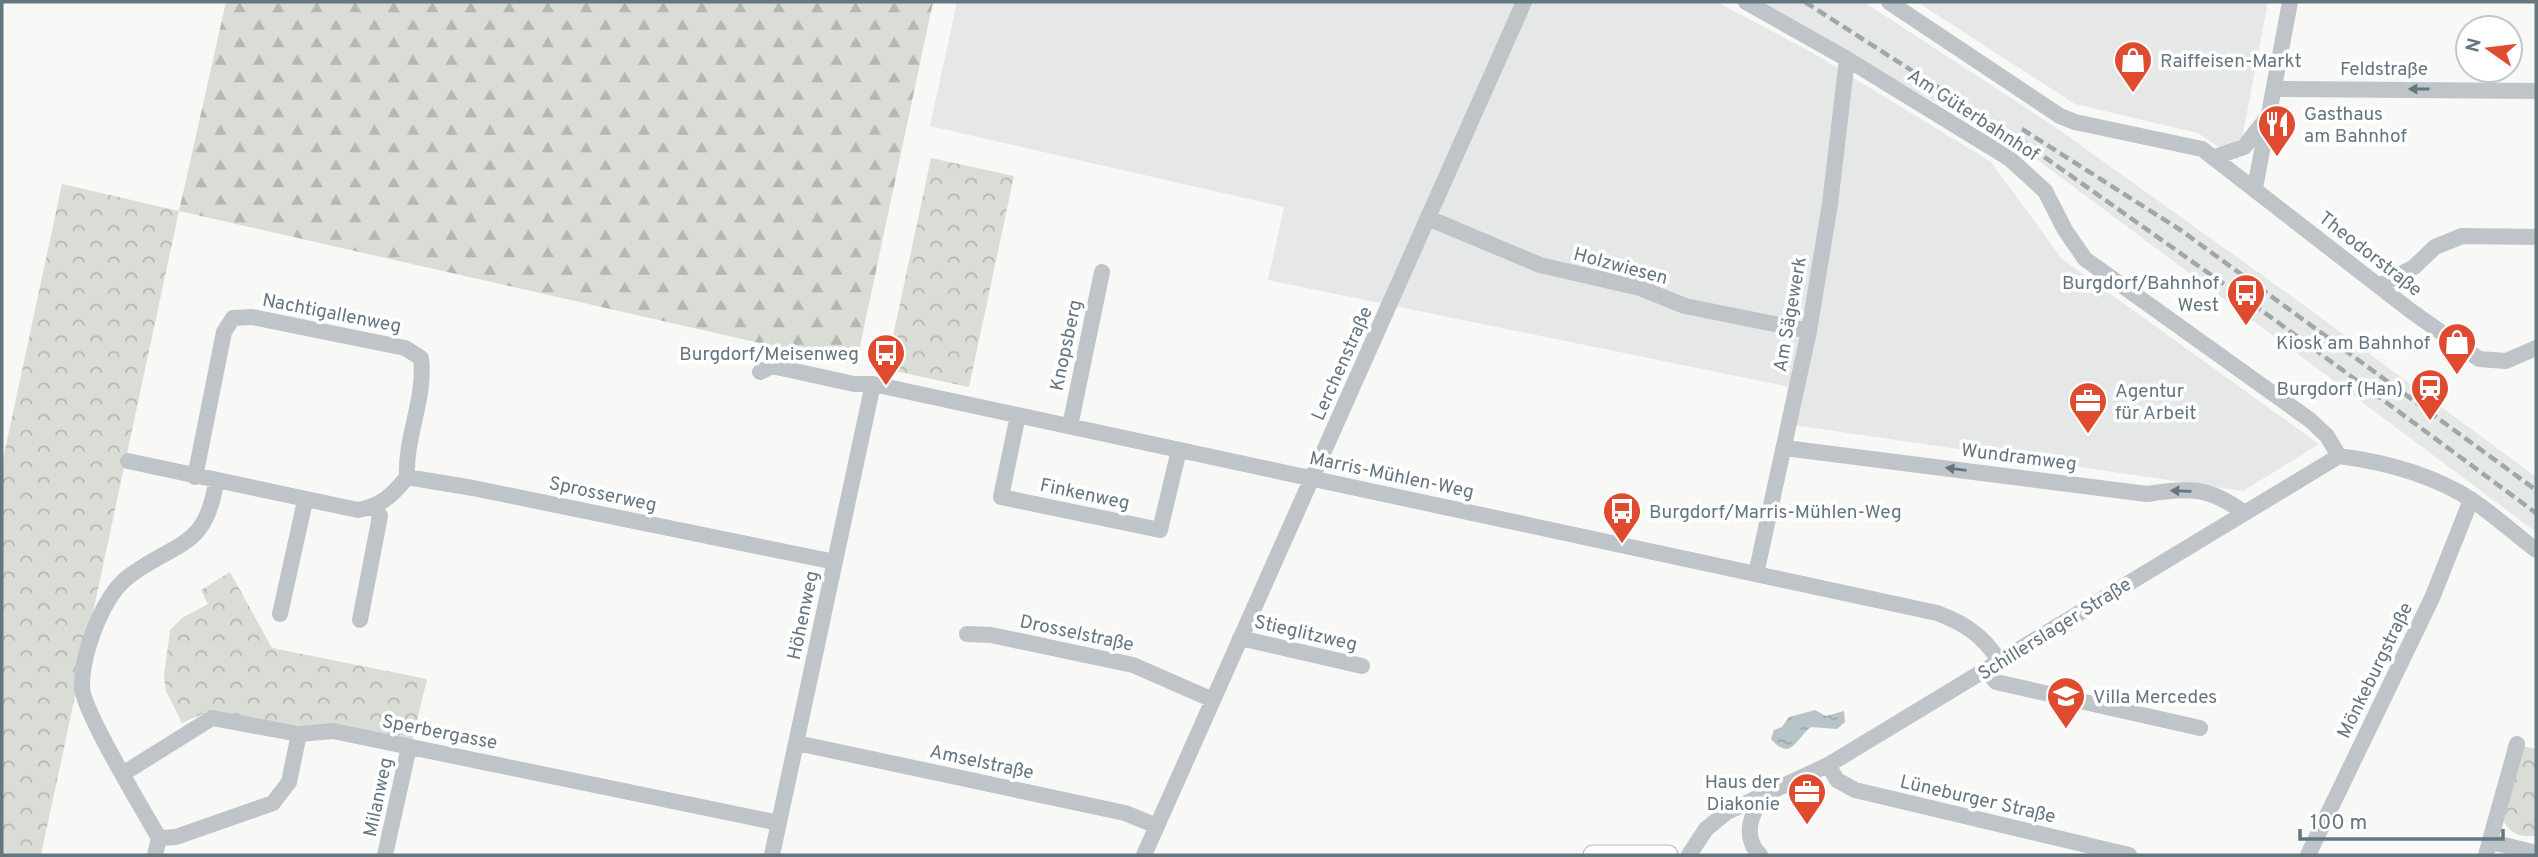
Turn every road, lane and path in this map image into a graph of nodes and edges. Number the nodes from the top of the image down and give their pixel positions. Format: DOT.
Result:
graph roads {
  1 [pos="1524,2"];
  2 [pos="1746,2"];
  3 [pos="1889,2"];
  4 [pos="2290,2"];
  5 [pos="1847,59"];
  6 [pos="2274,89"];
  7 [pos="2536,91"];
  8 [pos="2268,117"];
  9 [pos="2215,157"];
  10 [pos="2255,188"];
  11 [pos="1428,218"];
  12 [pos="2536,237"];
  13 [pos="1102,272"];
  14 [pos="2379,286"];
  15 [pos="1808,331"];
  16 [pos="2536,348"];
  17 [pos="760,372"];
  18 [pos="873,384"];
  19 [pos="1018,415"];
  20 [pos="1070,426"];
  21 [pos="1785,448"];
  22 [pos="1179,450"];
  23 [pos="2339,456"];
  24 [pos="128,461"];
  25 [pos="195,477"];
  26 [pos="407,477"];
  27 [pos="1312,478"];
  28 [pos="216,482"];
  29 [pos="2471,500"];
  30 [pos="305,501"];
  31 [pos="374,507"];
  32 [pos="2243,512"];
  33 [pos="2536,550"];
  34 [pos="835,562"];
  35 [pos="1756,574"];
  36 [pos="280,614"];
  37 [pos="359,620"];
  38 [pos="967,634"];
  39 [pos="1240,638"];
  40 [pos="1993,665"];
  41 [pos="1362,666"];
  42 [pos="1213,700"];
  43 [pos="2200,728"];
  44 [pos="299,734"];
  45 [pos="797,743"];
  46 [pos="2517,744"];
  47 [pos="409,747"];
  48 [pos="1828,765"];
  49 [pos="124,773"];
  50 [pos="1764,793"];
  51 [pos="779,823"];
  52 [pos="1157,826"];
  53 [pos="159,838"];
  54 [pos="2489,849"];
  55 [pos="2536,853"];
  56 [pos="155,855"];
  57 [pos="386,855"];
  58 [pos="772,855"];
  59 [pos="1143,855"];
  60 [pos="1593,855"];
  61 [pos="1627,855"];
  62 [pos="1668,855"];
  63 [pos="1689,855"];
  64 [pos="1760,855"];
  65 [pos="2129,855"];
  66 [pos="2308,855"];
  1 -- 11 [label="street, Lerchenstraße"];
  2 -- 5 [label="street, Am Güterbahnhof"];
  3 -- 9 [label="street, Theodorstraße"];
  4 -- 6 [label="street"];
  5 -- 15 [label="street, Am Sägewerk"];
  5 -- 23 [label="street, Am Güterbahnhof"];
  7 -- 6 [label="street, Feldstraße, one-way"];
  6 -- 8 [label="street"];
  8 -- 9 [label="street"];
  8 -- 10 [label="street"];
  9 -- 10 [label="street, Theodorstraße"];
  10 -- 14 [label="street, Theodorstraße"];
  11 -- 15 [label="street, Holzwiesen"];
  11 -- 27 [label="street, Lerchenstraße"];
  12 -- 14 [label="street"];
  13 -- 20 [label="street, Knopsberg"];
  14 -- 16 [label="street, Theodorstraße"];
  15 -- 21 [label="street, Am Sägewerk"];
  17 -- 18 [label="street, Marris-Mühlen-Weg"];
  18 -- 19 [label="street, Marris-Mühlen-Weg"];
  18 -- 34 [label="street, Höhenweg"];
  19 -- 20 [label="street, Marris-Mühlen-Weg"];
  19 -- 22 [label="street, Finkenweg"];
  20 -- 22 [label="street, Marris-Mühlen-Weg"];
  32 -- 21 [label="street, Wundramweg, one-way"];
  21 -- 35 [label="street, Am Sägewerk"];
  22 -- 27 [label="street, Marris-Mühlen-Weg"];
  23 -- 29 [label="street"];
  23 -- 32 [label="street, Schillerslager Straße"];
  24 -- 25 [label="street"];
  25 -- 26 [label="street, Nachtigallenweg"];
  25 -- 28 [label="street"];
  26 -- 31 [label="street"];
  26 -- 34 [label="street, Sprosserweg"];
  27 -- 35 [label="street, Marris-Mühlen-Weg"];
  27 -- 39 [label="street, Lerchenstraße"];
  28 -- 30 [label="street"];
  28 -- 49 [label="street"];
  29 -- 33 [label="street"];
  29 -- 66 [label="street, Mönkeburgstraße"];
  30 -- 31 [label="street"];
  30 -- 36 [label="street"];
  31 -- 37 [label="street"];
  32 -- 40 [label="street, Schillerslager Straße"];
  34 -- 45 [label="street, Höhenweg"];
  35 -- 40 [label="street, Marris-Mühlen-Weg"];
  38 -- 42 [label="street, Drosselstraße"];
  39 -- 41 [label="street, Stieglitzweg"];
  39 -- 42 [label="street, Lerchenstraße"];
  40 -- 43 [label="street"];
  40 -- 48 [label="street, Schillerslager Straße"];
  42 -- 52 [label="street, Lerchenstraße"];
  44 -- 47 [label="street, Sperbergasse"];
  44 -- 49 [label="street, Sperbergasse"];
  44 -- 53 [label="street"];
  45 -- 51 [label="street, Höhenweg"];
  45 -- 52 [label="street, Amselstraße"];
  46 -- 54 [label="street"];
  47 -- 51 [label="street, Sperbergasse"];
  47 -- 57 [label="street, Milanweg"];
  48 -- 50 [label="street, Schillerslager Straße"];
  48 -- 65 [label="street, Lüneburger Straße"];
  49 -- 53 [label="street"];
  50 -- 63 [label="street, Schillerslager Straße"];
  50 -- 64 [label="street"];
  51 -- 58 [label="street, Höhenweg"];
  52 -- 59 [label="street, Lerchenstraße"];
  53 -- 56 [label="street"];
  54 -- 55 [label="street"];
  60 -- 61 [label="main road"];
  61 -- 62 [label="main road"];
}
